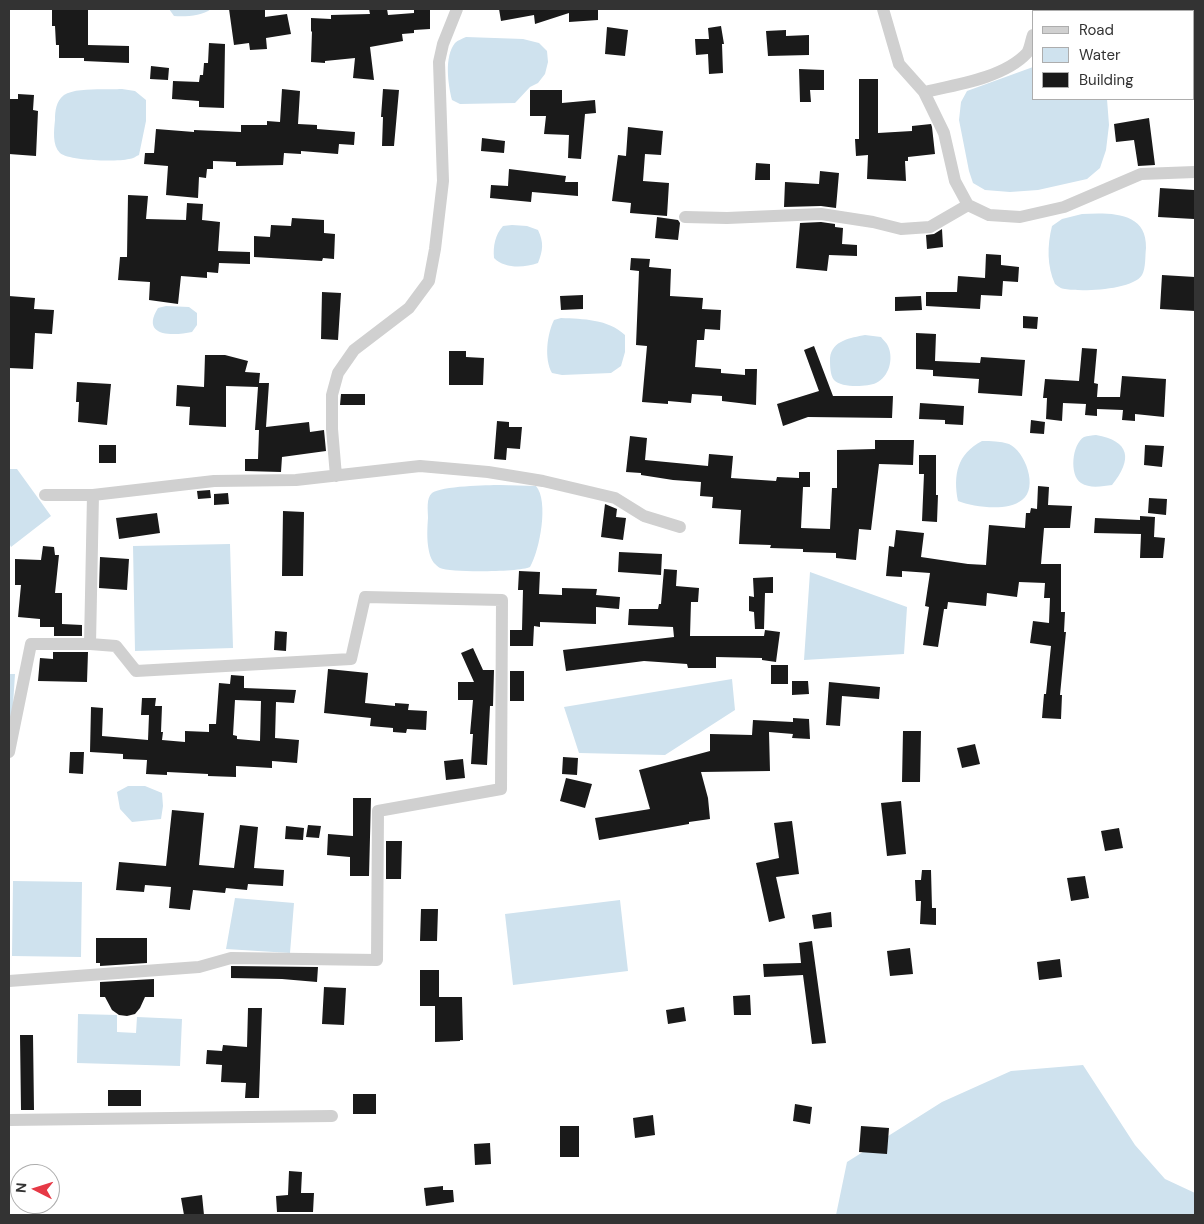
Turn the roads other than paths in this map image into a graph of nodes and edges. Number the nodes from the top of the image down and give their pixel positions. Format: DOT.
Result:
graph roads {
  1 [pos="457,9"];
  2 [pos="883,9"];
  3 [pos="1032,38"];
  4 [pos="924,92"];
  5 [pos="1195,172"];
  6 [pos="968,205"];
  7 [pos="685,217"];
  8 [pos="336,476"];
  9 [pos="45,495"];
  10 [pos="93,495"];
  11 [pos="680,526"];
  12 [pos="90,644"];
  13 [pos="10,743"];
  14 [pos="9,981"];
  15 [pos="332,1116"];
  16 [pos="9,1120"];
  1 -- 8 [label="street"];
  2 -- 4 [label="street"];
  3 -- 4 [label="street"];
  4 -- 6 [label="street"];
  5 -- 6 [label="street"];
  6 -- 7 [label="street"];
  8 -- 10 [label="street"];
  8 -- 11 [label="street"];
  9 -- 10 [label="street"];
  10 -- 12 [label="street"];
  12 -- 13 [label="street"];
  12 -- 14 [label="street"];
  15 -- 16 [label="street"];
}
